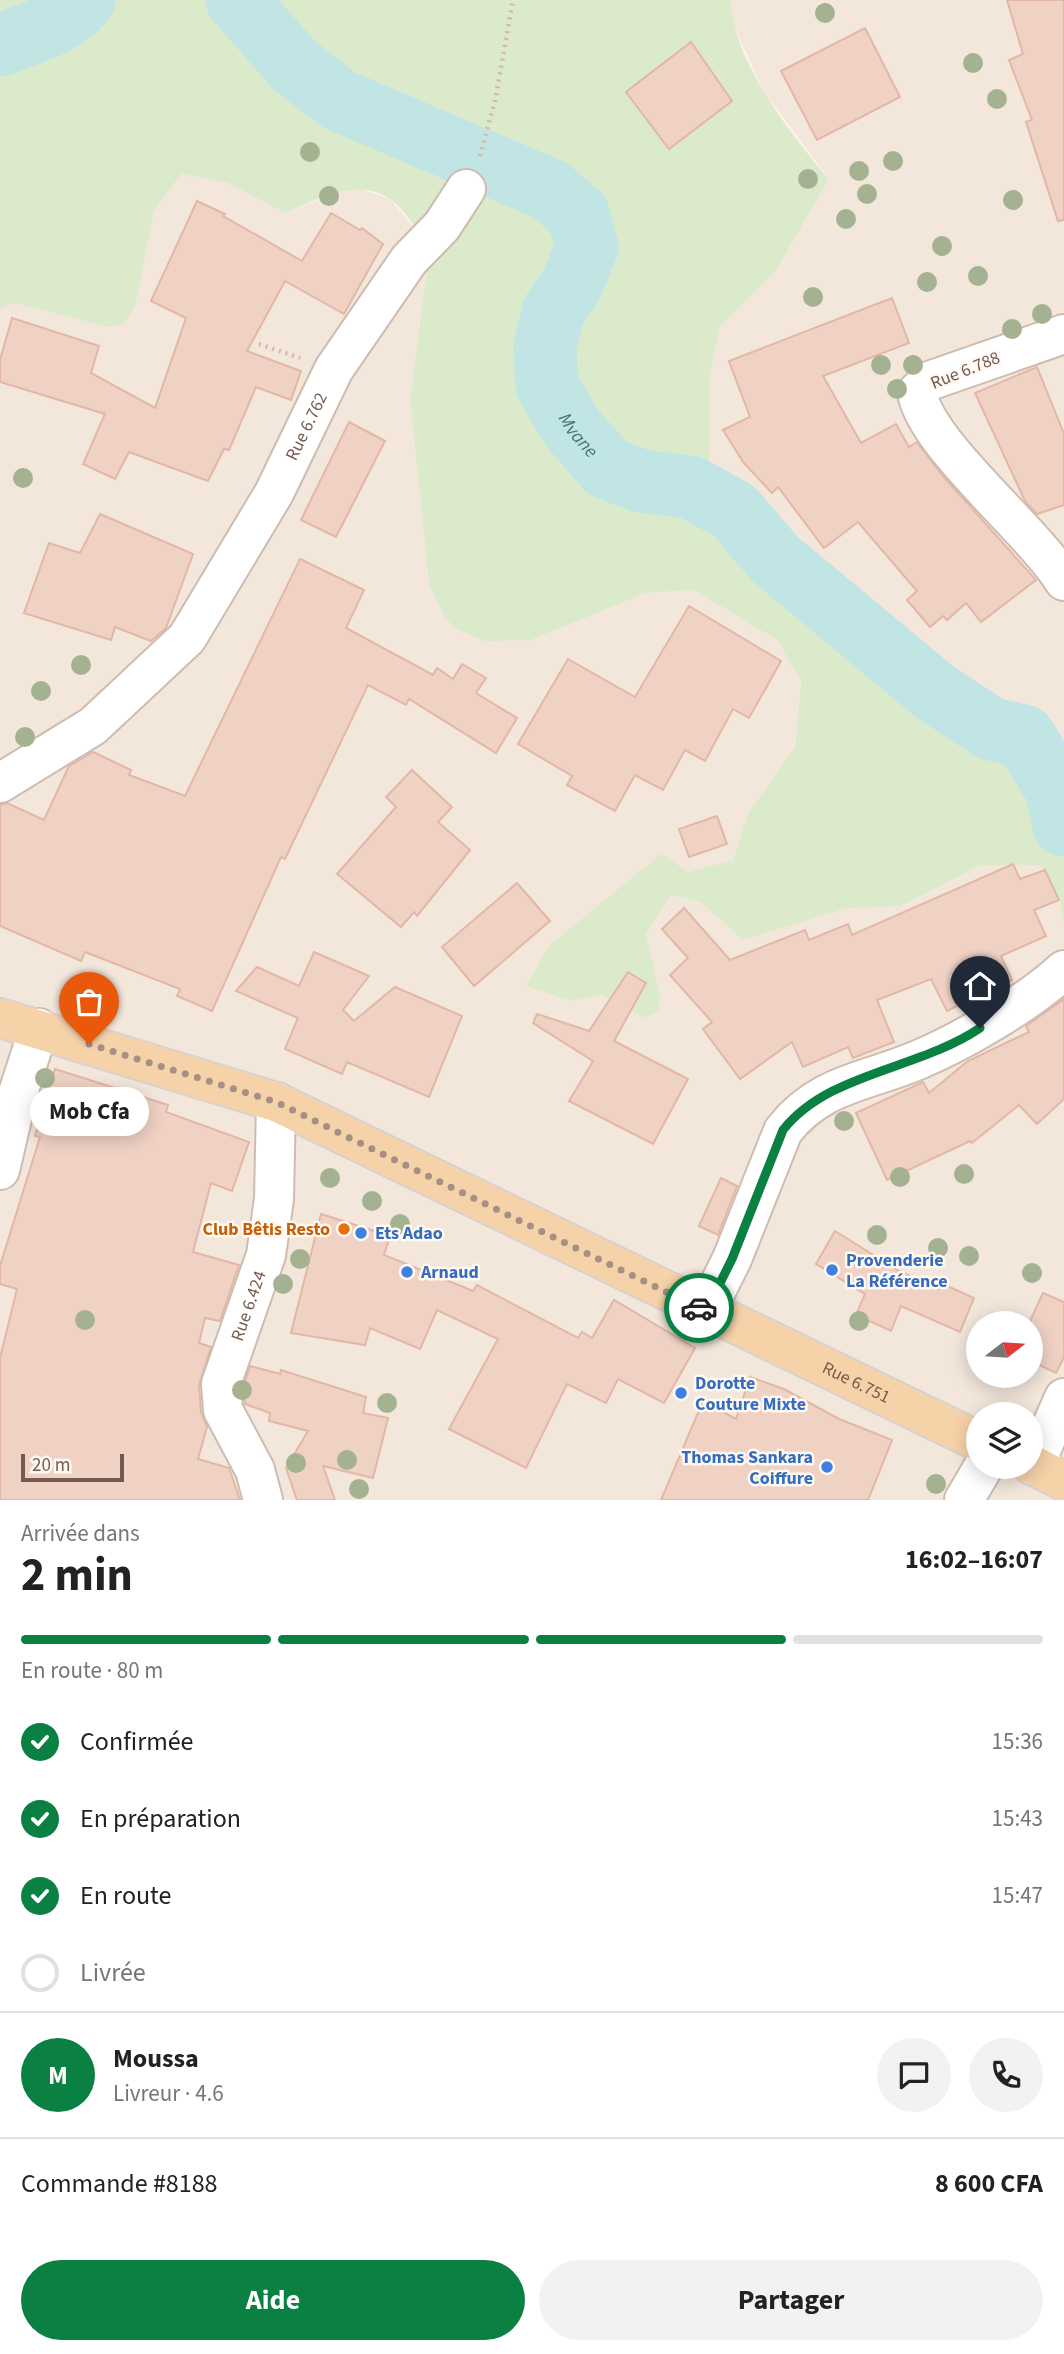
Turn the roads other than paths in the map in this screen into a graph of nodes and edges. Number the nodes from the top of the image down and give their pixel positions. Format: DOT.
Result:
graph roads {
  1 [pos="466,189"];
  2 [pos="1064,334"];
  3 [pos="1064,581"];
  4 [pos="0,783"];
  5 [pos="1064,970"];
  6 [pos="0,1018"];
  7 [pos="38,1028"];
  8 [pos="276,1102"];
  9 [pos="0,1170"];
  10 [pos="706,1311"];
  11 [pos="1064,1398"];
  12 [pos="966,1435"];
  13 [pos="1043,1470"];
  14 [pos="976,1479"];
  15 [pos="263,1500"];
  16 [pos="964,1500"];
  1 -- 4 [label="street, Rue 6.762"];
  2 -- 3 [label="street, Rue 6.788"];
  5 -- 10 [label="street"];
  6 -- 7 [label="main road, Rue 6.751"];
  7 -- 8 [label="main road, Rue 6.751"];
  7 -- 9 [label="street"];
  8 -- 10 [label="main road, Rue 6.751"];
  8 -- 15 [label="street, Rue 6.424"];
  10 -- 12 [label="main road, Rue 6.751"];
  11 -- 13 [label="street"];
  14 -- 16 [label="street"];
}
